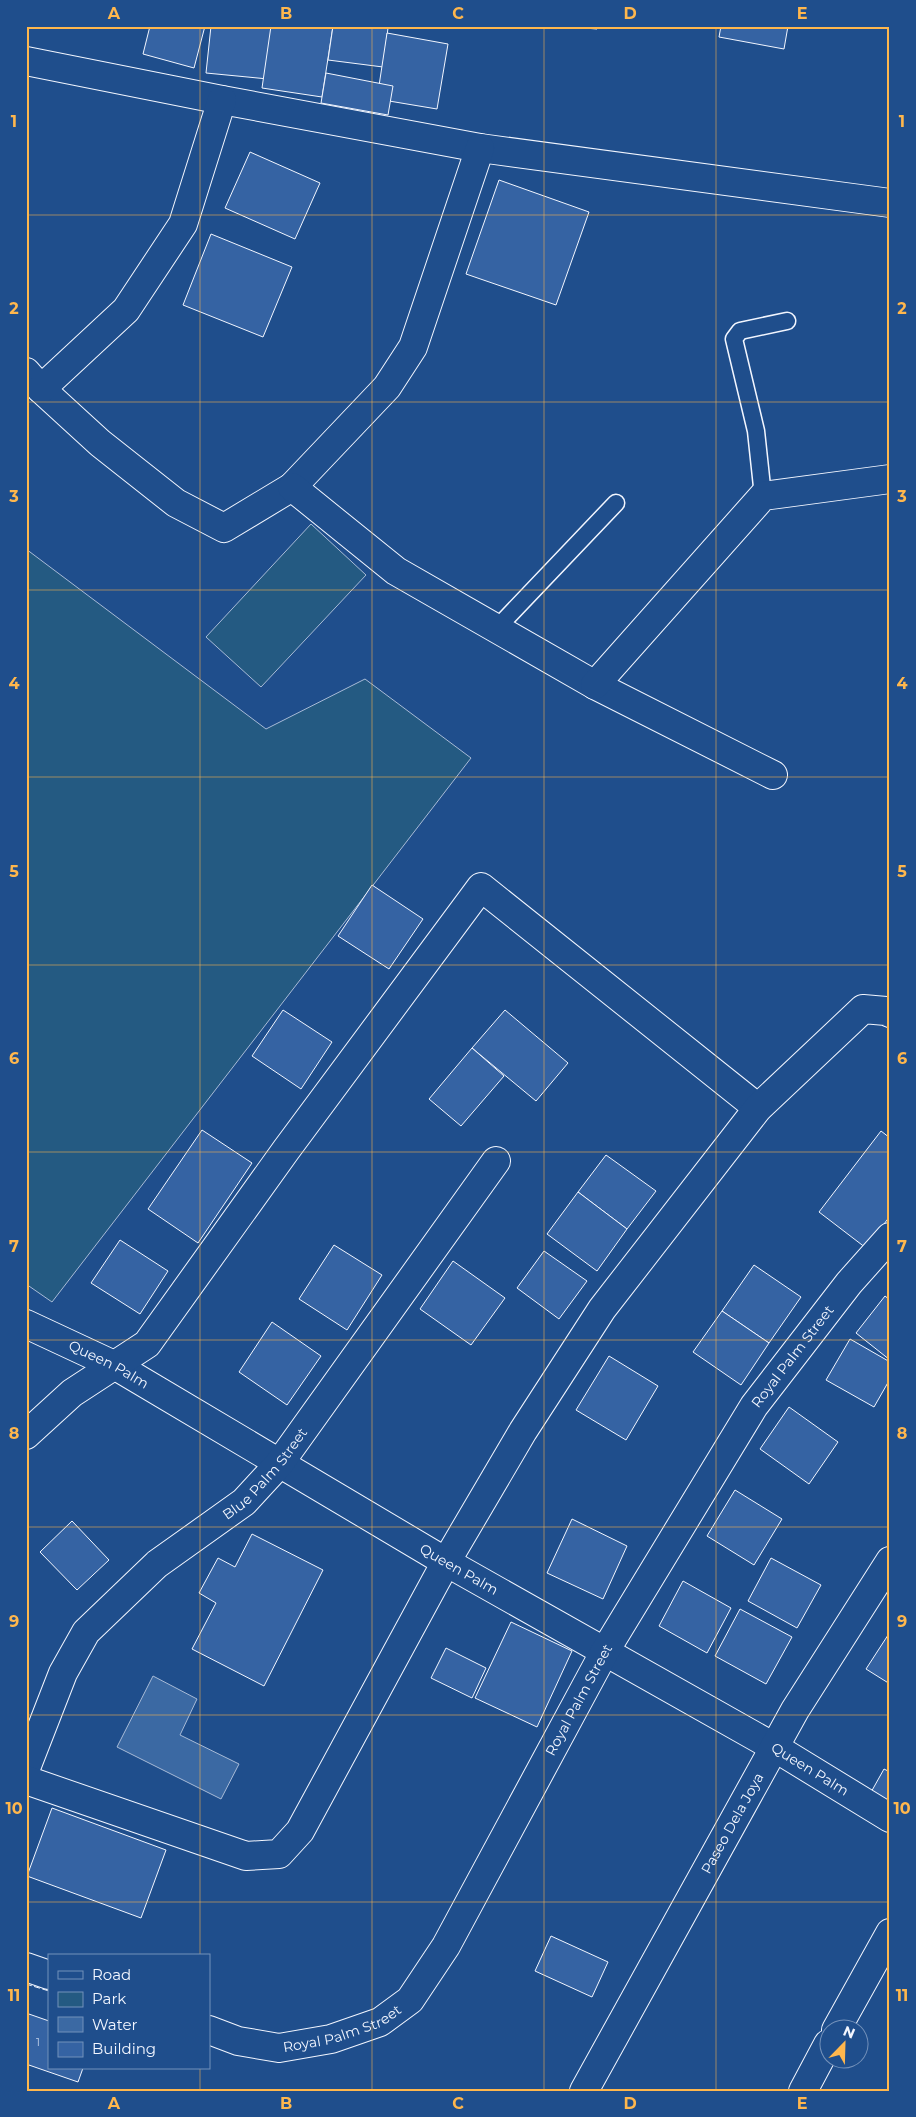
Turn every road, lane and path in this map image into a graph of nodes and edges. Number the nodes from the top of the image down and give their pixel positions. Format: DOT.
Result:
graph roads {
  1 [pos="26,61"];
  2 [pos="222,100"];
  3 [pos="480,148"];
  4 [pos="890,203"];
  5 [pos="787,321"];
  6 [pos="34,381"];
  7 [pos="890,479"];
  8 [pos="292,487"];
  9 [pos="763,496"];
  10 [pos="616,503"];
  11 [pos="497,628"];
  12 [pos="595,685"];
  13 [pos="773,775"];
  14 [pos="890,1013"];
  15 [pos="758,1108"];
  16 [pos="496,1161"];
  17 [pos="890,1237"];
  18 [pos="26,1324"];
  19 [pos="116,1366"];
  20 [pos="26,1435"];
  21 [pos="278,1464"];
  22 [pos="890,1561"];
  23 [pos="446,1562"];
  24 [pos="604,1651"];
  25 [pos="774,1748"];
  26 [pos="26,1768"];
  27 [pos="26,1780"];
  28 [pos="890,1818"];
  29 [pos="890,1933"];
  30 [pos="26,1967"];
  31 [pos="48,1975"];
  32 [pos="842,2020"];
  33 [pos="210,2030"];
  34 [pos="818,2063"];
  35 [pos="584,2091"];
  36 [pos="803,2091"];
  1 -- 2 [label="street"];
  2 -- 3 [label="street"];
  2 -- 6 [label="street"];
  3 -- 4 [label="street"];
  3 -- 8 [label="street"];
  5 -- 9 [label="lane"];
  6 -- 8 [label="street"];
  7 -- 9 [label="street"];
  8 -- 11 [label="street"];
  9 -- 12 [label="street"];
  10 -- 11 [label="lane"];
  11 -- 12 [label="street"];
  12 -- 13 [label="street"];
  14 -- 15 [label="street"];
  15 -- 19 [label="street"];
  15 -- 23 [label="street"];
  16 -- 21 [label="street, Blue Palm Street"];
  17 -- 24 [label="street, Royal Palm Street"];
  18 -- 19 [label="street, Queen Palm"];
  19 -- 20 [label="street"];
  19 -- 21 [label="street, Queen Palm"];
  21 -- 23 [label="street, Queen Palm"];
  21 -- 26 [label="street, Blue Palm Street"];
  22 -- 25 [label="street, Paseo Dela Joya"];
  23 -- 24 [label="street, Queen Palm"];
  23 -- 27 [label="street"];
  24 -- 25 [label="street, Queen Palm"];
  24 -- 33 [label="street, Royal Palm Street"];
  25 -- 28 [label="street, Queen Palm"];
  25 -- 35 [label="street, Paseo Dela Joya"];
  29 -- 32 [label="street"];
  30 -- 31 [label="street"];
  34 -- 36 [label="street"];
}
